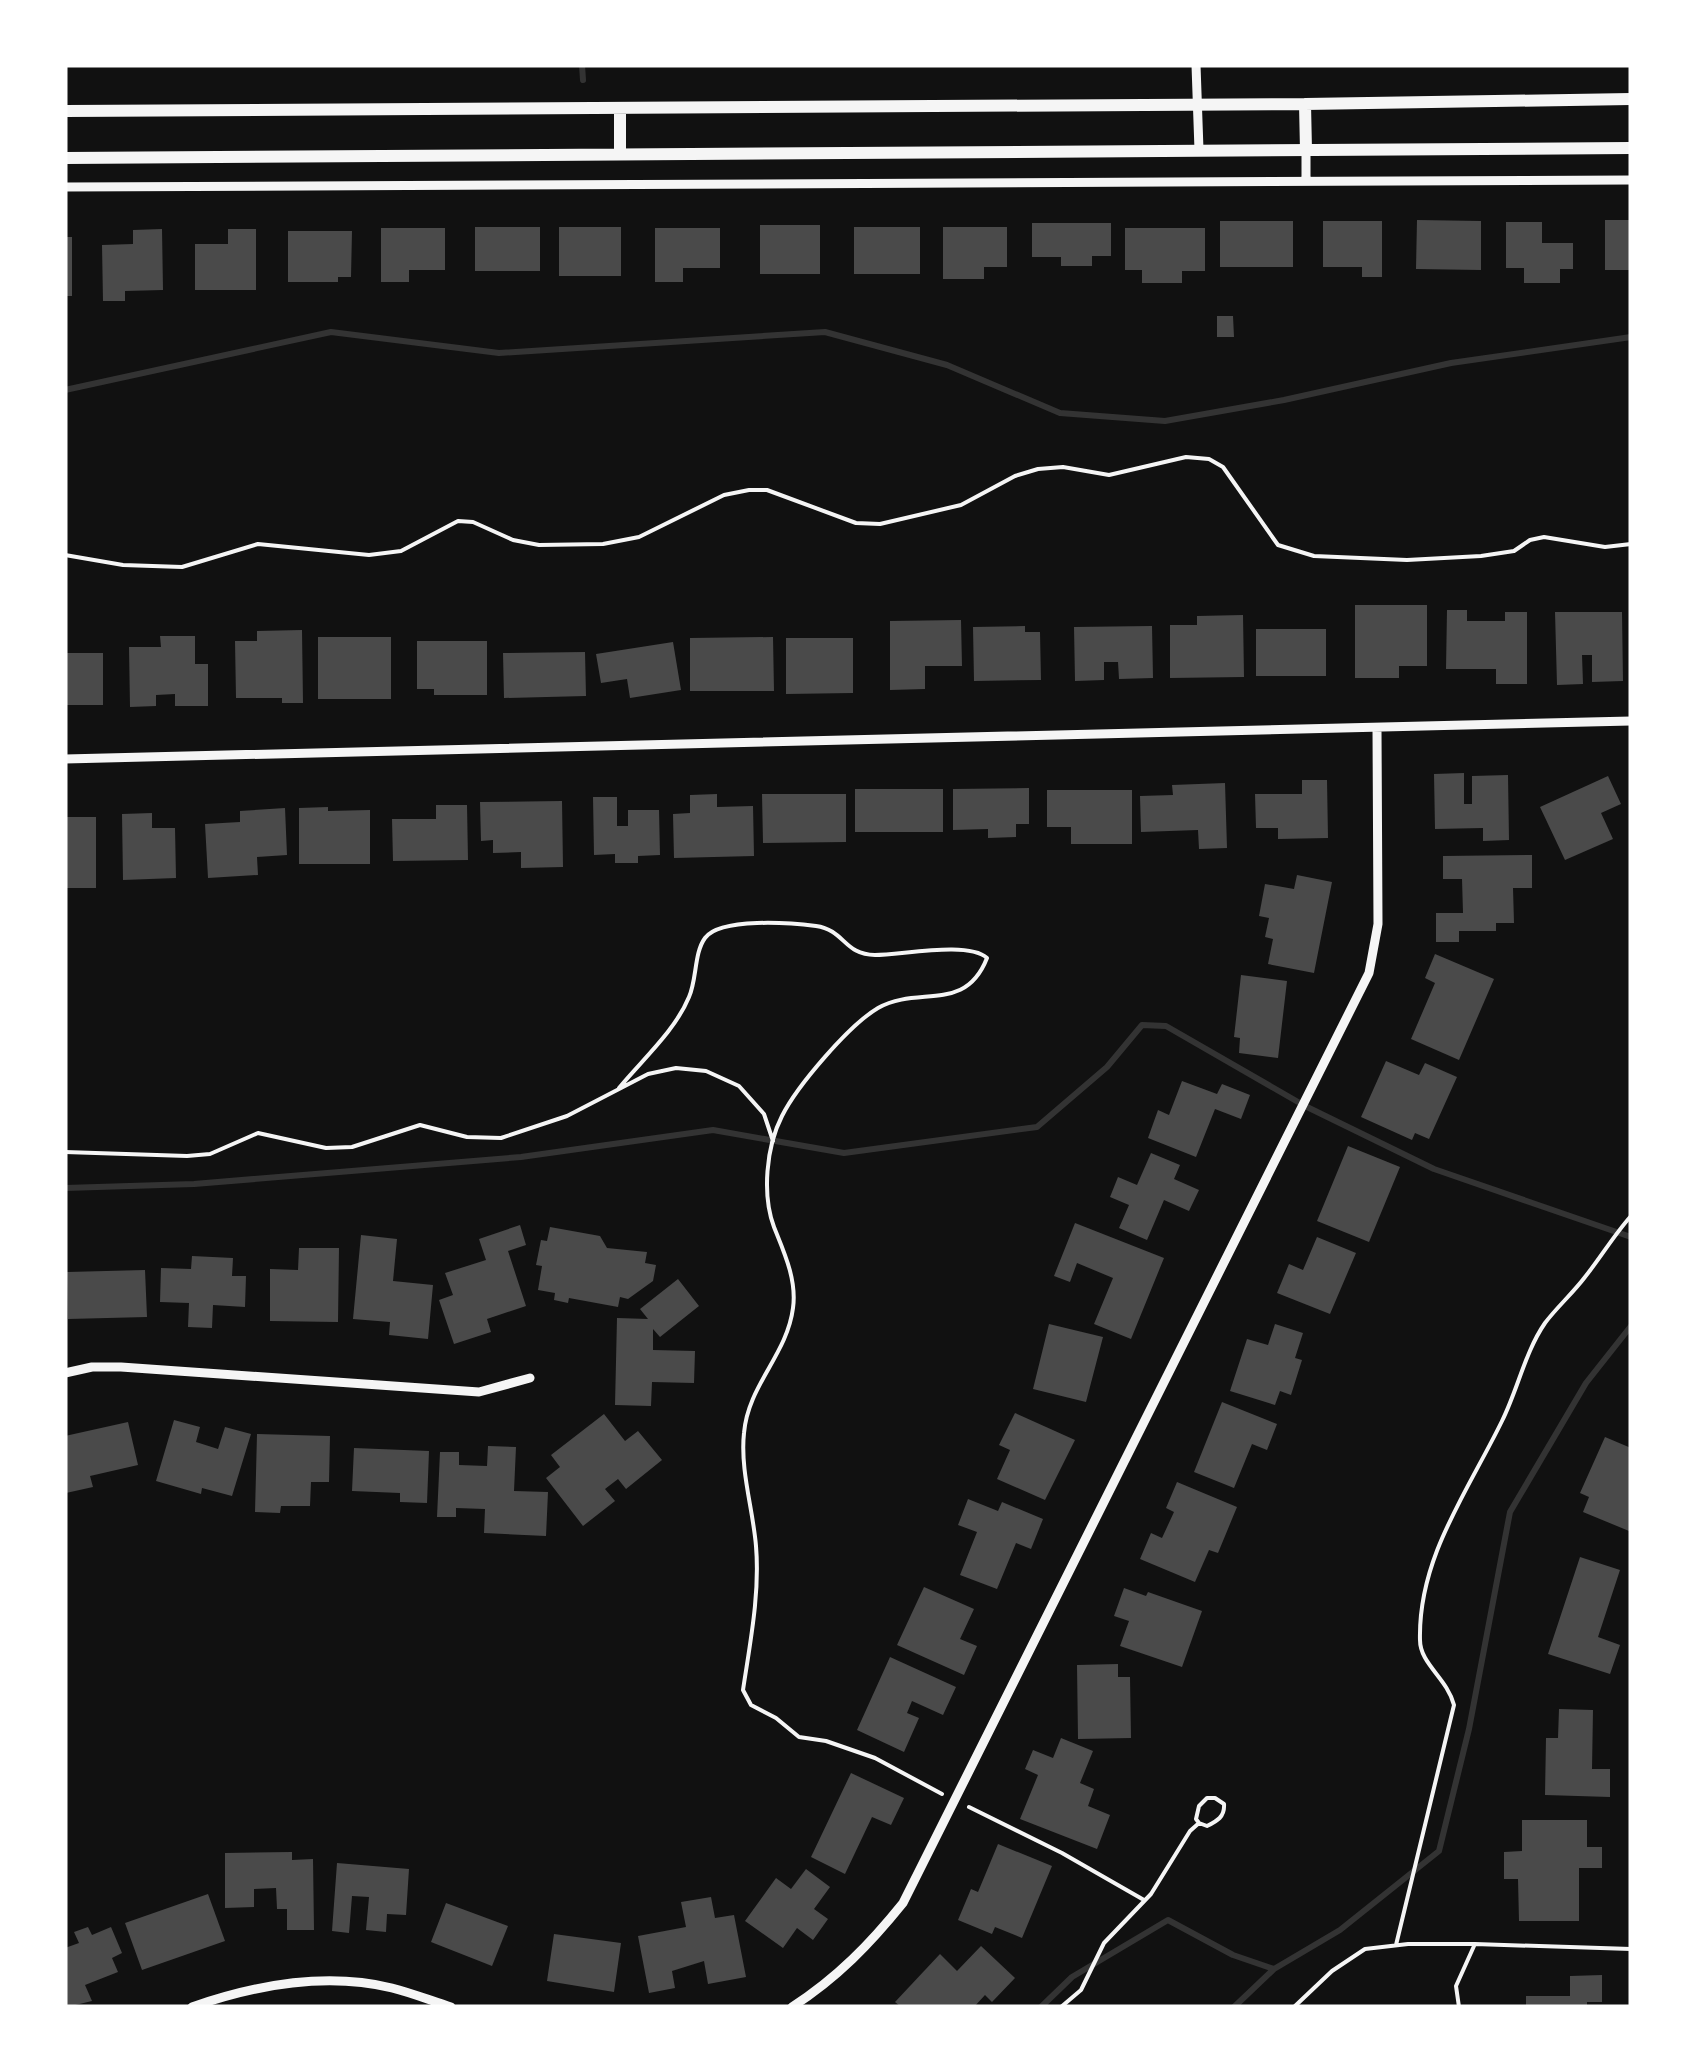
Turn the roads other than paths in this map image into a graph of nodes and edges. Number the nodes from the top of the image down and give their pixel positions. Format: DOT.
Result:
graph roads {
  1 [pos="1196,65"];
  2 [pos="1631,98"];
  3 [pos="1198,104"];
  4 [pos="1305,104"];
  5 [pos="620,108"];
  6 [pos="65,111"];
  7 [pos="1631,148"];
  8 [pos="1198,150"];
  9 [pos="1306,150"];
  10 [pos="620,154"];
  11 [pos="65,158"];
  12 [pos="1631,180"];
  13 [pos="1306,182"];
  14 [pos="65,187"];
  15 [pos="1631,721"];
  16 [pos="1377,729"];
  17 [pos="65,759"];
  18 [pos="65,1373"];
  19 [pos="530,1378"];
  20 [pos="192,2007"];
  21 [pos="451,2007"];
  22 [pos="792,2007"];
  1 -- 3 [label="street"];
  2 -- 4 [label="main road"];
  3 -- 4 [label="main road"];
  3 -- 5 [label="main road"];
  3 -- 8 [label="street"];
  4 -- 9 [label="main road"];
  5 -- 6 [label="main road"];
  5 -- 10 [label="main road"];
  7 -- 9 [label="main road"];
  8 -- 9 [label="main road"];
  8 -- 10 [label="main road"];
  9 -- 13 [label="street"];
  10 -- 11 [label="main road"];
  12 -- 13 [label="street"];
  13 -- 14 [label="street"];
  15 -- 16 [label="street"];
  16 -- 17 [label="street"];
  16 -- 22 [label="street"];
  18 -- 19 [label="street"];
  20 -- 21 [label="street"];
}
